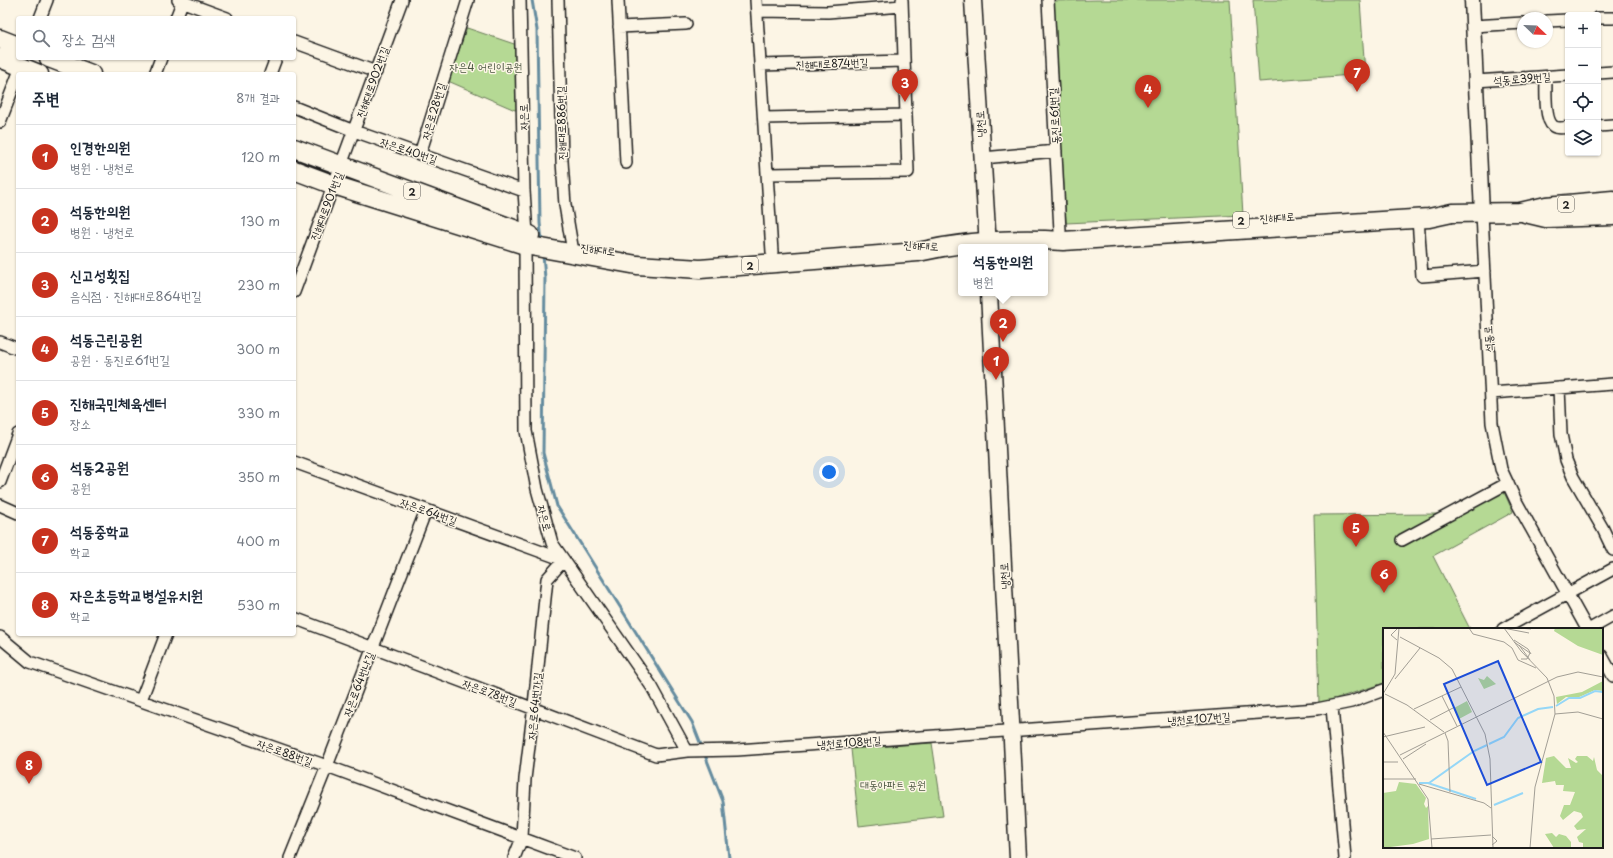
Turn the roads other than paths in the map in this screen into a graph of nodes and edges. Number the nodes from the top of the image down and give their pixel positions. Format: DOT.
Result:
graph roads {
  1 [pos="47,0"];
  2 [pos="402,0"];
  3 [pos="468,0"];
  4 [pos="520,0"];
  5 [pos="558,0"];
  6 [pos="618,0"];
  7 [pos="973,0"];
  8 [pos="1048,0"];
  9 [pos="1472,0"];
  10 [pos="181,1"];
  11 [pos="902,3"];
  12 [pos="756,5"];
  13 [pos="41,16"];
  14 [pos="177,16"];
  15 [pos="222,16"];
  16 [pos="1601,18"];
  17 [pos="1612,18"];
  18 [pos="1565,20"];
  19 [pos="1553,21"];
  20 [pos="1517,23"];
  21 [pos="686,24"];
  22 [pos="1473,26"];
  23 [pos="619,27"];
  24 [pos="0,39"];
  25 [pos="296,43"];
  26 [pos="16,45"];
  27 [pos="0,58"];
  28 [pos="54,60"];
  29 [pos="160,60"];
  30 [pos="275,60"];
  31 [pos="904,61"];
  32 [pos="760,65"];
  33 [pos="20,68"];
  34 [pos="33,72"];
  35 [pos="86,72"];
  36 [pos="156,72"];
  37 [pos="271,72"];
  38 [pos="376,72"];
  39 [pos="1613,72"];
  40 [pos="1601,73"];
  41 [pos="1565,75"];
  42 [pos="1546,77"];
  43 [pos="16,79"];
  44 [pos="1476,81"];
  45 [pos="296,108"];
  46 [pos="906,115"];
  47 [pos="764,118"];
  48 [pos="0,122"];
  49 [pos="1613,125"];
  50 [pos="1601,126"];
  51 [pos="1565,128"];
  52 [pos="354,131"];
  53 [pos="296,149"];
  54 [pos="1056,150"];
  55 [pos="420,154"];
  56 [pos="982,158"];
  57 [pos="626,163"];
  58 [pos="342,165"];
  59 [pos="296,171"];
  60 [pos="767,174"];
  61 [pos="334,185"];
  62 [pos="524,191"];
  63 [pos="1613,200"];
  64 [pos="1520,212"];
  65 [pos="1482,213"];
  66 [pos="1452,214"];
  67 [pos="1613,216"];
  68 [pos="1418,219"];
  69 [pos="1060,231"];
  70 [pos="1030,239"];
  71 [pos="528,240"];
  72 [pos="988,244"];
  73 [pos="995,244"];
  74 [pos="555,246"];
  75 [pos="572,246"];
  76 [pos="945,246"];
  77 [pos="958,246"];
  78 [pos="772,252"];
  79 [pos="1485,271"];
  80 [pos="296,287"];
  81 [pos="990,296"];
  82 [pos="0,342"];
  83 [pos="16,348"];
  84 [pos="1613,387"];
  85 [pos="1559,388"];
  86 [pos="1491,393"];
  87 [pos="16,439"];
  88 [pos="296,463"];
  89 [pos="0,482"];
  90 [pos="1508,483"];
  91 [pos="0,505"];
  92 [pos="426,510"];
  93 [pos="16,512"];
  94 [pos="1608,526"];
  95 [pos="1402,540"];
  96 [pos="1613,550"];
  97 [pos="564,560"];
  98 [pos="1613,569"];
  99 [pos="1567,594"];
  100 [pos="1613,616"];
  101 [pos="296,619"];
  102 [pos="1505,628"];
  103 [pos="1586,628"];
  104 [pos="1592,628"];
  105 [pos="165,636"];
  106 [pos="0,637"];
  107 [pos="373,648"];
  108 [pos="1603,658"];
  109 [pos="1613,676"];
  110 [pos="1383,690"];
  111 [pos="141,700"];
  112 [pos="1332,706"];
  113 [pos="534,709"];
  114 [pos="1012,731"];
  115 [pos="687,751"];
  116 [pos="327,766"];
  117 [pos="522,838"];
  118 [pos="548,853"];
  119 [pos="290,858"];
  120 [pos="514,858"];
  121 [pos="575,858"];
  122 [pos="1018,858"];
  123 [pos="1345,858"];
  1 -- 13 [label="street"];
  2 -- 38 [label="street, 진해대로902번길"];
  3 -- 55 [label="street, 자은로28번길"];
  4 -- 62 [label="street, 자은로"];
  5 -- 75 [label="street, 진해대로886번길"];
  6 -- 23 [label="street"];
  7 -- 56 [label="main road, 냉천로"];
  8 -- 54 [label="street, 동진로61번길"];
  9 -- 22 [label="street, 석동로"];
  10 -- 14 [label="street"];
  10 -- 15 [label="street"];
  11 -- 12 [label="street"];
  11 -- 31 [label="street"];
  12 -- 32 [label="street"];
  16 -- 17 [label="street"];
  18 -- 19 [label="street"];
  20 -- 22 [label="street"];
  21 -- 23 [label="street"];
  22 -- 44 [label="street, 석동로"];
  23 -- 57 [label="street"];
  24 -- 26 [label="main road"];
  25 -- 38 [label="street"];
  27 -- 33 [label="main road"];
  28 -- 35 [label="main road"];
  29 -- 36 [label="street"];
  30 -- 37 [label="street"];
  31 -- 32 [label="street, 진해대로874번길"];
  31 -- 46 [label="street"];
  32 -- 47 [label="street"];
  33 -- 34 [label="main road"];
  38 -- 52 [label="street, 진해대로902번길"];
  39 -- 40 [label="street"];
  41 -- 42 [label="street, 석동로39번길"];
  42 -- 44 [label="street, 석동로39번길"];
  42 -- 51 [label="street"];
  43 -- 48 [label="street"];
  44 -- 65 [label="street, 석동로"];
  45 -- 52 [label="street, 자은로40번길"];
  46 -- 47 [label="street"];
  46 -- 60 [label="street"];
  47 -- 60 [label="street"];
  49 -- 50 [label="street"];
  52 -- 55 [label="street, 자은로40번길"];
  52 -- 58 [label="street, 진해대로902번길"];
  53 -- 58 [label="main road, 2"];
  54 -- 56 [label="street"];
  54 -- 69 [label="street, 동진로61번길"];
  55 -- 62 [label="street, 자은로40번길"];
  56 -- 72 [label="main road, 냉천로"];
  58 -- 61 [label="street, 진해대로901번길"];
  58 -- 71 [label="main road, 2"];
  59 -- 61 [label="main road, 2"];
  60 -- 78 [label="street"];
  61 -- 71 [label="main road, 2"];
  61 -- 80 [label="street, 진해대로901번길"];
  62 -- 71 [label="street, 자은로"];
  63 -- 64 [label="main road, 2"];
  64 -- 65 [label="main road, 2"];
  64 -- 67 [label="main road, 2"];
  65 -- 66 [label="main road, 2"];
  65 -- 79 [label="street, 석동로"];
  66 -- 68 [label="main road, 2"];
  66 -- 69 [label="main road, 진해대로 / 2"];
  68 -- 70 [label="main road, 2"];
  68 -- 79 [label="street"];
  69 -- 70 [label="main road, 진해대로 / 2"];
  70 -- 73 [label="main road, 2"];
  71 -- 74 [label="main road, 2"];
  71 -- 97 [label="street, 자은로"];
  74 -- 75 [label="main road, 진해대로 / 2"];
  74 -- 76 [label="main road, 진해대로 / 2"];
  75 -- 78 [label="main road, 진해대로 / 2"];
  76 -- 77 [label="main road, 2"];
  76 -- 78 [label="main road, 진해대로 / 2"];
  79 -- 86 [label="street, 석동로"];
  81 -- 114 [label="main road, 냉천로"];
  82 -- 83 [label="street"];
  84 -- 85 [label="street"];
  85 -- 86 [label="street"];
  85 -- 94 [label="street"];
  86 -- 90 [label="street, 석동로"];
  87 -- 89 [label="street"];
  88 -- 92 [label="street, 자은로64번길"];
  90 -- 95 [label="street"];
  90 -- 99 [label="street, 석동로"];
  91 -- 93 [label="street"];
  92 -- 97 [label="street, 자은로64번길"];
  92 -- 107 [label="street, 자은로64번나길"];
  94 -- 96 [label="street"];
  97 -- 113 [label="street, 자은로64번가길"];
  97 -- 115 [label="street, 자은로"];
  98 -- 99 [label="street"];
  99 -- 102 [label="street"];
  99 -- 103 [label="street, 석동로"];
  100 -- 104 [label="street"];
  101 -- 107 [label="street, 자은로78번길"];
  105 -- 111 [label="street"];
  106 -- 111 [label="street, 자은로88번길"];
  107 -- 113 [label="street, 자은로78번길"];
  107 -- 116 [label="street, 자은로64번나길"];
  108 -- 109 [label="street"];
  110 -- 112 [label="street, 냉천로107번길"];
  111 -- 116 [label="street, 자은로88번길"];
  112 -- 114 [label="street, 냉천로107번길"];
  112 -- 123 [label="street"];
  113 -- 115 [label="street, 자은로78번길"];
  113 -- 117 [label="street, 자은로64번가길"];
  114 -- 115 [label="street, 냉천로108번길"];
  114 -- 122 [label="main road, 냉천로"];
  116 -- 117 [label="street, 자은로88번길"];
  116 -- 119 [label="street, 자은로64번나길"];
  117 -- 118 [label="street, 자은로88번길"];
  117 -- 120 [label="street, 자은로64번가길"];
  118 -- 121 [label="street, 자은로88번길"];
}
